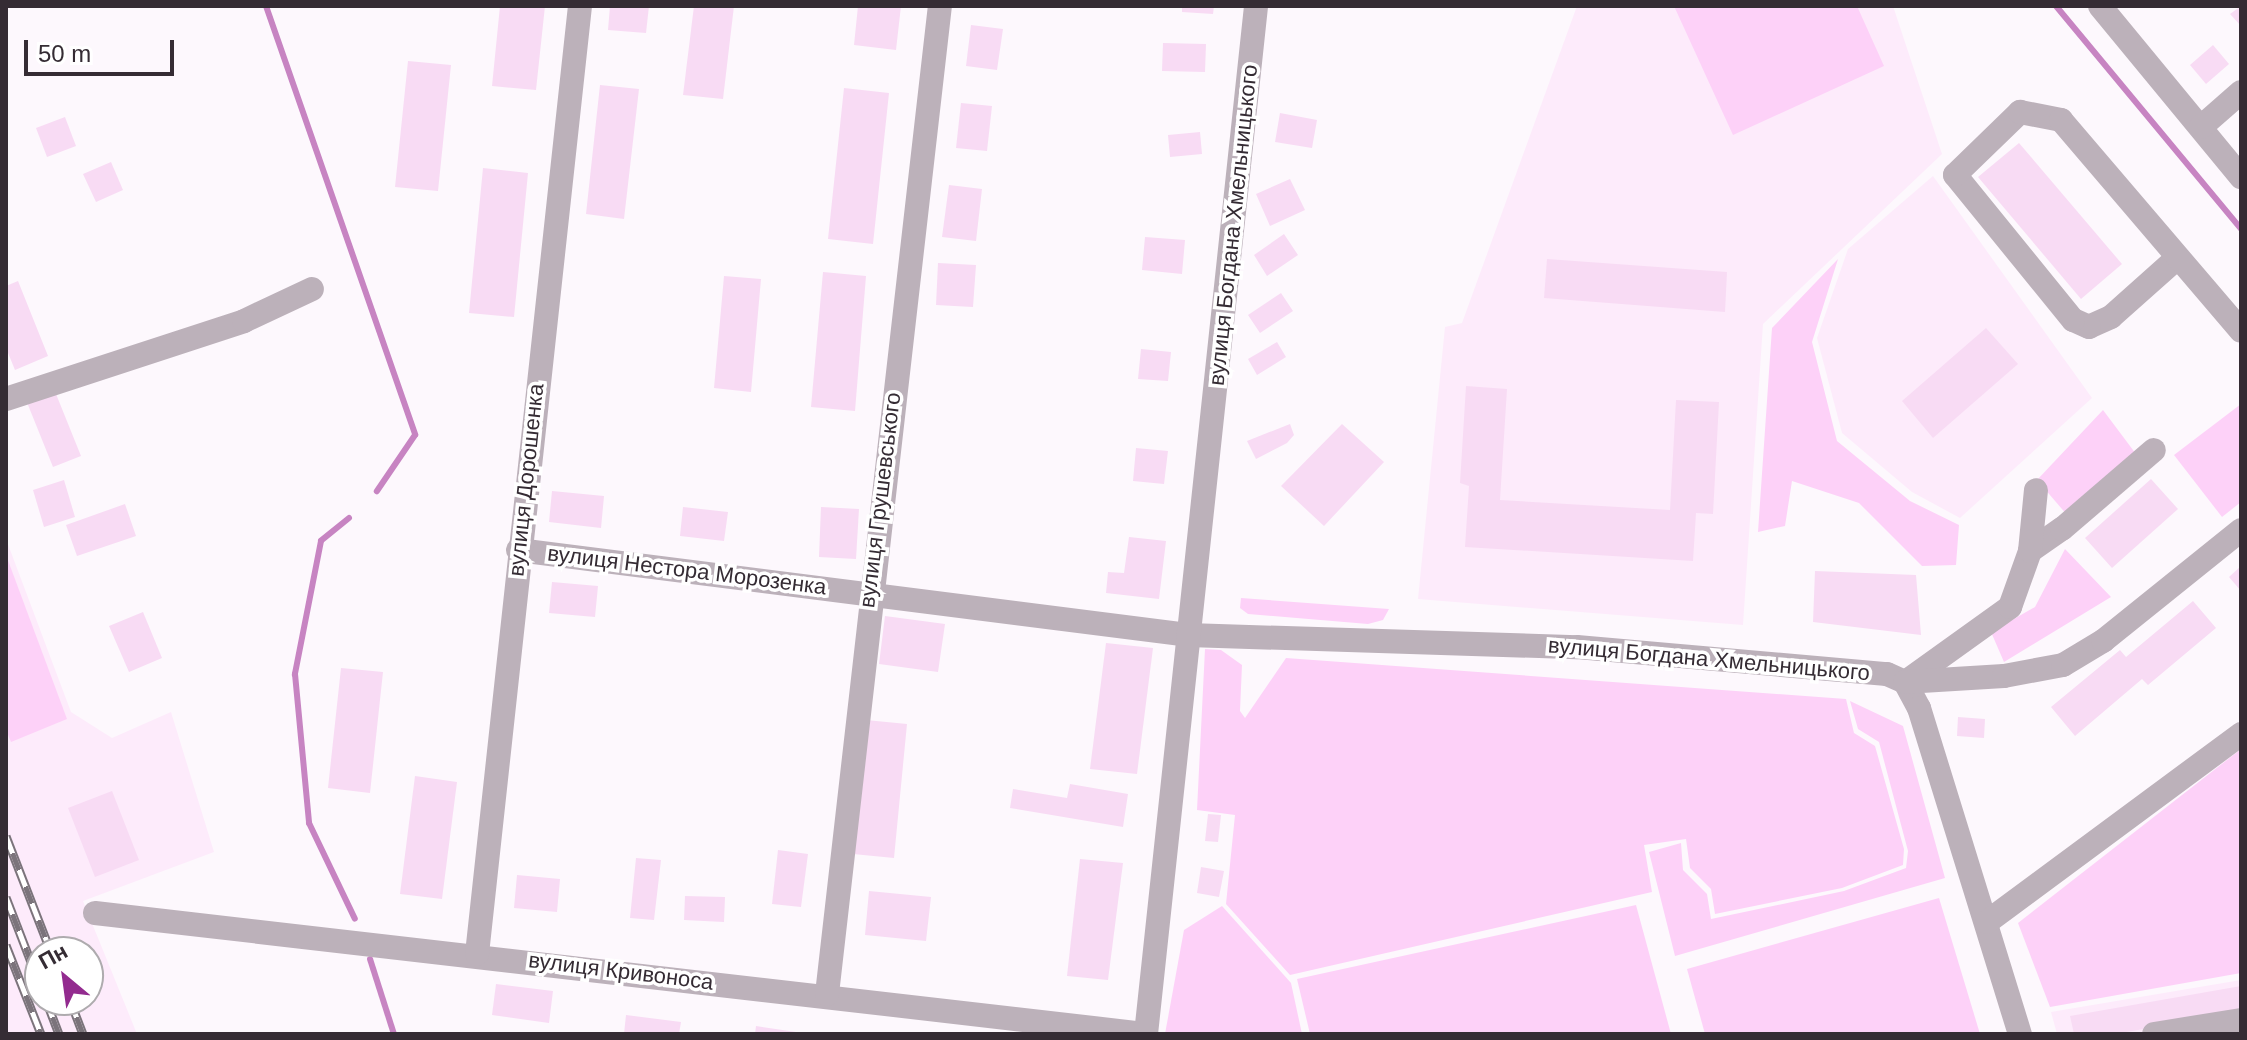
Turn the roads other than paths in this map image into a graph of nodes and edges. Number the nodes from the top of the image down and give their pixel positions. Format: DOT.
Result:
graph roads {
  1 [pos="580,6"];
  2 [pos="940,6"];
  3 [pos="1256,6"];
  4 [pos="2100,6"];
  5 [pos="2241,92"];
  6 [pos="2201,127"];
  7 [pos="2241,177"];
  8 [pos="2176,259"];
  9 [pos="312,289"];
  10 [pos="2241,331"];
  11 [pos="6,399"];
  12 [pos="2154,450"];
  13 [pos="2036,490"];
  14 [pos="2241,530"];
  15 [pos="518,550"];
  16 [pos="2030,551"];
  17 [pos="869,591"];
  18 [pos="1188,635"];
  19 [pos="1905,682"];
  20 [pos="2241,734"];
  21 [pos="95,913"];
  22 [pos="1987,922"];
  23 [pos="477,954"];
  24 [pos="827,994"];
  25 [pos="2241,1020"];
  26 [pos="1146,1034"];
  27 [pos="2020,1034"];
  28 [pos="2154,1034"];
  1 -- 15 [label="street, вулиця Дорошенка"];
  2 -- 17 [label="street, вулиця Грушевського"];
  3 -- 18 [label="street, вулиця Богдана Хмельницького"];
  4 -- 6 [label="street"];
  5 -- 6 [label="street"];
  6 -- 7 [label="street"];
  8 -- 8 [label="street"];
  8 -- 10 [label="street"];
  9 -- 11 [label="street"];
  12 -- 16 [label="street"];
  13 -- 16 [label="street"];
  14 -- 19 [label="street, вулиця Богдана Хмельницького"];
  15 -- 17 [label="street, вулиця Нестора Морозенка"];
  15 -- 23 [label="street, вулиця Дорошенка"];
  16 -- 19 [label="street"];
  17 -- 18 [label="street, вулиця Нестора Морозенка"];
  17 -- 24 [label="street, вулиця Грушевського"];
  18 -- 19 [label="street, вулиця Богдана Хмельницького"];
  18 -- 26 [label="street, вулиця Богдана Хмельницького"];
  19 -- 22 [label="street"];
  20 -- 22 [label="street"];
  21 -- 23 [label="street, вулиця Кривоноса"];
  22 -- 27 [label="street"];
  23 -- 24 [label="street, вулиця Кривоноса"];
  24 -- 26 [label="street, вулиця Кривоноса"];
  25 -- 28 [label="street"];
}
